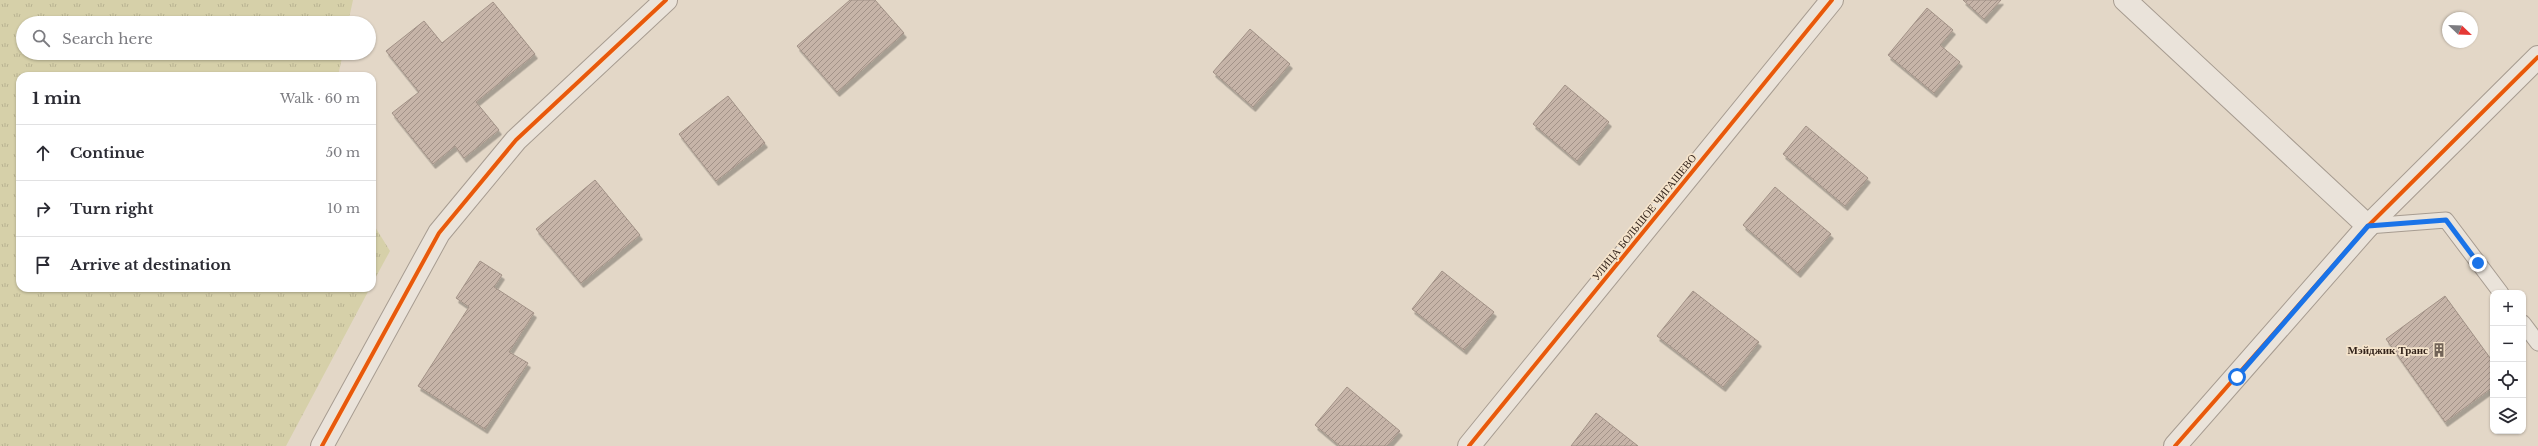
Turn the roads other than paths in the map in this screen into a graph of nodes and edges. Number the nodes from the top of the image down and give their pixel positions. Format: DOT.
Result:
graph roads {
  1 [pos="666,0"];
  2 [pos="1832,0"];
  3 [pos="2125,0"];
  4 [pos="2538,57"];
  5 [pos="2368,226"];
  6 [pos="2499,290"];
  7 [pos="2525,326"];
  8 [pos="2538,343"];
  9 [pos="322,446"];
  10 [pos="1469,446"];
  11 [pos="2175,446"];
  1 -- 9 [label="street"];
  2 -- 10 [label="street, УЛИЦА БОЛЬШОЕ ЧИГАШЕВО"];
  3 -- 5 [label="street"];
  4 -- 5 [label="street"];
  5 -- 6 [label="lane"];
  5 -- 11 [label="street"];
  7 -- 8 [label="lane"];
}
